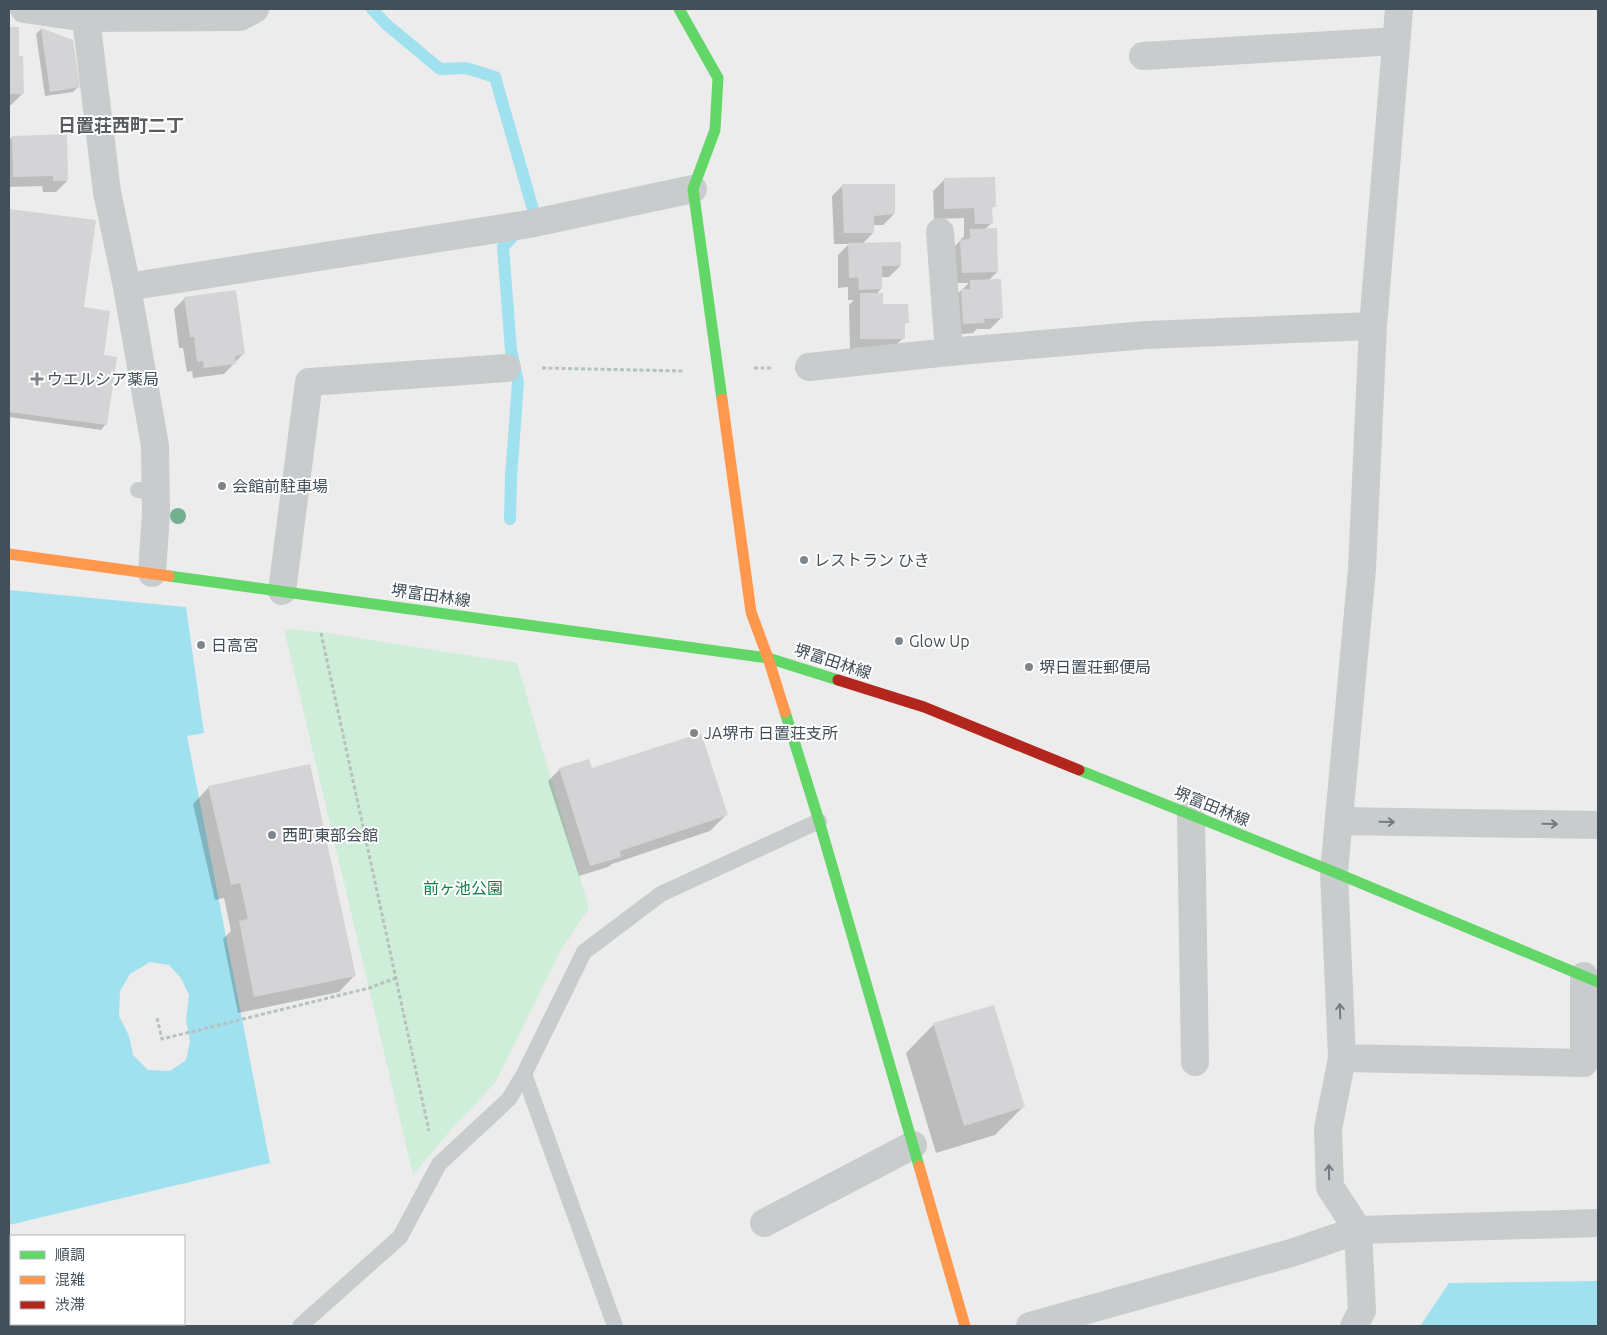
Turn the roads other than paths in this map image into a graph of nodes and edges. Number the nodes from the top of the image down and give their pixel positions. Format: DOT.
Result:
graph roads {
  1 [pos="24,9"];
  2 [pos="255,9"];
  3 [pos="679,9"];
  4 [pos="1399,9"];
  5 [pos="86,18"];
  6 [pos="1396,41"];
  7 [pos="1143,56"];
  8 [pos="693,189"];
  9 [pos="940,232"];
  10 [pos="127,287"];
  11 [pos="1374,326"];
  12 [pos="949,352"];
  13 [pos="809,367"];
  14 [pos="508,368"];
  15 [pos="9,554"];
  16 [pos="152,573"];
  17 [pos="282,591"];
  18 [pos="768,658"];
  19 [pos="1191,815"];
  20 [pos="819,821"];
  21 [pos="1339,822"];
  22 [pos="1598,825"];
  23 [pos="1334,872"];
  24 [pos="1591,979"];
  25 [pos="1342,1058"];
  26 [pos="1195,1062"];
  27 [pos="524,1074"];
  28 [pos="912,1145"];
  29 [pos="764,1223"];
  30 [pos="1598,1223"];
  31 [pos="1358,1230"];
  32 [pos="300,1326"];
  33 [pos="615,1326"];
  34 [pos="965,1326"];
  35 [pos="1030,1326"];
  36 [pos="1354,1326"];
  1 -- 5 [label="street"];
  2 -- 5 [label="street"];
  3 -- 8 [label="main road"];
  4 -- 6 [label="street"];
  5 -- 10 [label="street"];
  6 -- 7 [label="street"];
  6 -- 11 [label="street"];
  8 -- 10 [label="street"];
  8 -- 18 [label="main road"];
  9 -- 12 [label="street"];
  10 -- 16 [label="street"];
  11 -- 12 [label="street"];
  11 -- 21 [label="street"];
  12 -- 13 [label="street"];
  14 -- 17 [label="street"];
  15 -- 16 [label="main road, 堺富田林線"];
  16 -- 17 [label="main road, 堺富田林線"];
  17 -- 18 [label="main road, 堺富田林線"];
  18 -- 19 [label="main road, 堺富田林線"];
  18 -- 20 [label="main road"];
  19 -- 23 [label="main road, 堺富田林線"];
  19 -- 26 [label="street"];
  20 -- 27 [label="lane"];
  20 -- 28 [label="main road"];
  21 -- 22 [label="street, one-way"];
  21 -- 23 [label="street"];
  23 -- 24 [label="main road, 堺富田林線"];
  25 -- 23 [label="street, one-way"];
  24 -- 25 [label="street"];
  31 -- 25 [label="street, one-way"];
  27 -- 32 [label="lane"];
  27 -- 33 [label="lane"];
  28 -- 29 [label="street"];
  28 -- 34 [label="main road"];
  30 -- 31 [label="street"];
  31 -- 35 [label="street"];
  31 -- 36 [label="street"];
}
